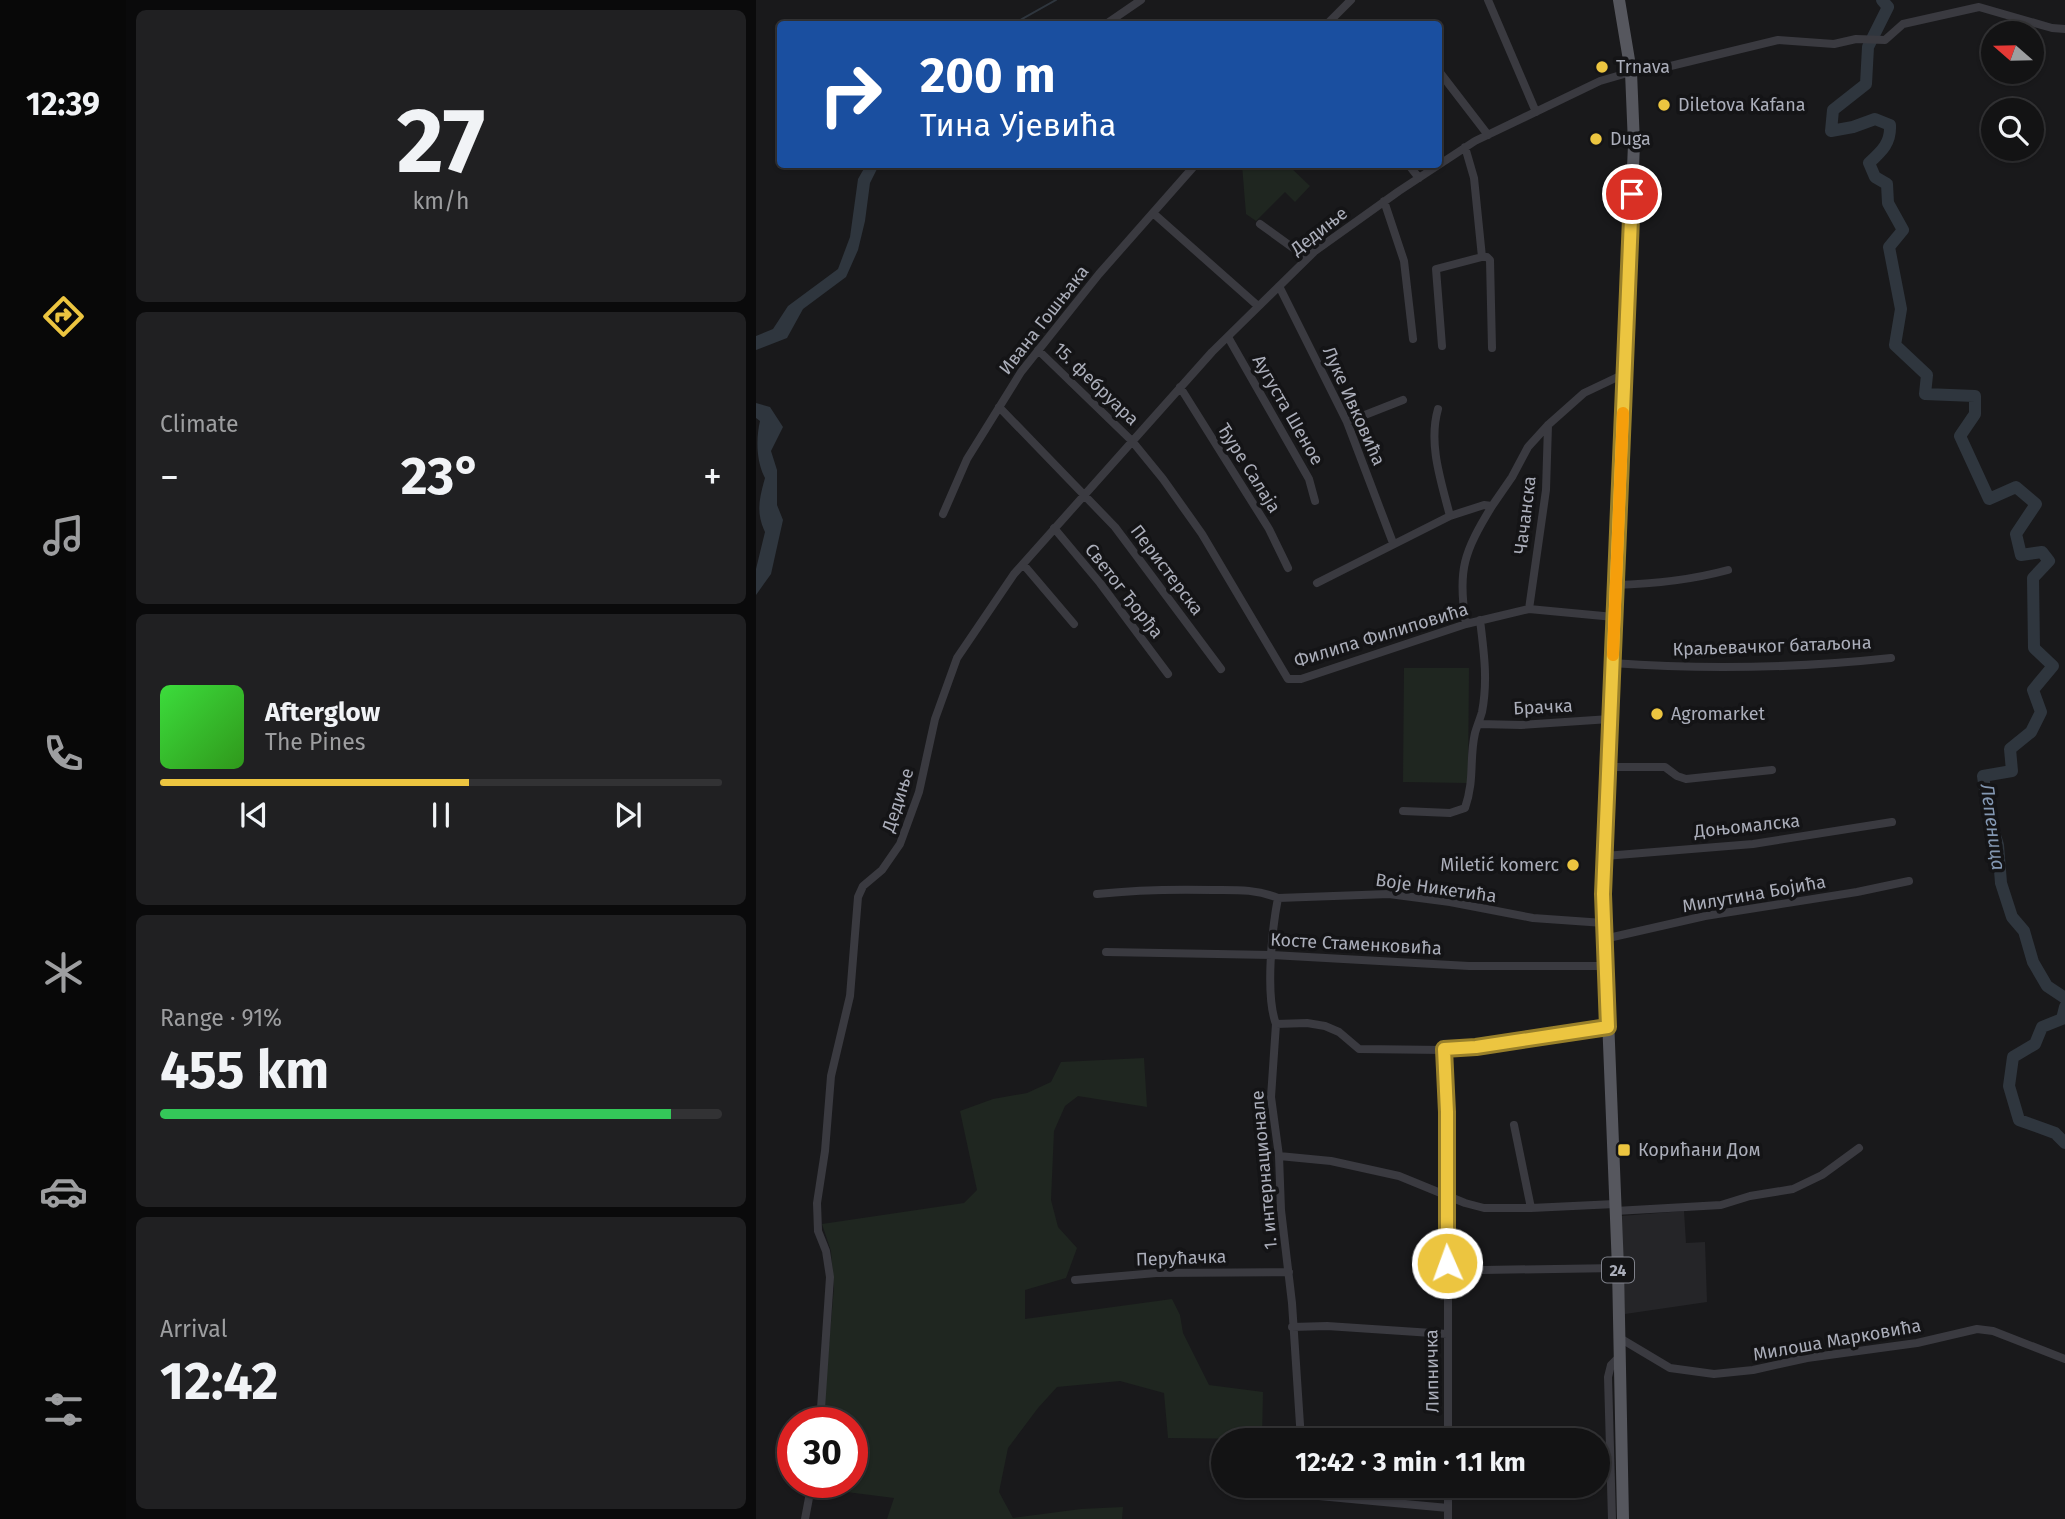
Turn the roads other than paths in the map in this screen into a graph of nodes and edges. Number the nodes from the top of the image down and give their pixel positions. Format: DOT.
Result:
graph roads {
  1 [pos="1141,0"];
  2 [pos="1351,0"];
  3 [pos="1488,0"];
  4 [pos="1619,0"];
  5 [pos="1110,21"];
  6 [pos="1330,21"];
  7 [pos="2065,29"];
  8 [pos="1631,72"];
  9 [pos="1442,75"];
  10 [pos="1536,112"];
  11 [pos="1488,135"];
  12 [pos="1465,147"];
  13 [pos="1442,162"];
  14 [pos="1192,168"];
  15 [pos="1411,168"];
  16 [pos="1434,168"];
  17 [pos="1419,178"];
  18 [pos="1384,201"];
  19 [pos="1153,213"];
  20 [pos="1260,224"];
  21 [pos="1482,257"];
  22 [pos="1307,258"];
  23 [pos="1279,286"];
  24 [pos="1258,306"];
  25 [pos="1228,337"];
  26 [pos="1413,339"];
  27 [pos="1442,345"];
  28 [pos="1492,348"];
  29 [pos="1038,349"];
  30 [pos="1624,374"];
  31 [pos="1180,387"];
  32 [pos="1403,400"];
  33 [pos="999,407"];
  34 [pos="1438,409"];
  35 [pos="1347,422"];
  36 [pos="1548,425"];
  37 [pos="1132,441"];
  38 [pos="1084,494"];
  39 [pos="1315,502"];
  40 [pos="1492,506"];
  41 [pos="943,513"];
  42 [pos="1450,516"];
  43 [pos="1054,527"];
  44 [pos="1392,543"];
  45 [pos="1023,564"];
  46 [pos="1288,568"];
  47 [pos="1728,570"];
  48 [pos="1317,583"];
  49 [pos="1615,584"];
  50 [pos="1529,609"];
  51 [pos="1614,617"];
  52 [pos="1480,620"];
  53 [pos="1074,624"];
  54 [pos="1466,624"];
  55 [pos="1891,658"];
  56 [pos="1612,663"];
  57 [pos="1221,669"];
  58 [pos="1168,674"];
  59 [pos="1284,675"];
  60 [pos="1610,719"];
  61 [pos="1479,724"];
  62 [pos="1608,767"];
  63 [pos="1772,770"];
  64 [pos="1403,811"];
  65 [pos="1892,822"];
  66 [pos="1605,856"];
  67 [pos="1909,881"];
  68 [pos="1097,894"];
  69 [pos="1278,898"];
  70 [pos="1604,923"];
  71 [pos="1604,939"];
  72 [pos="1106,952"];
  73 [pos="1272,955"];
  74 [pos="1605,966"];
  75 [pos="1276,1024"];
  76 [pos="1608,1027"];
  77 [pos="1444,1049"];
  78 [pos="1514,1125"];
  79 [pos="1859,1148"];
  80 [pos="1279,1156"];
  81 [pos="1447,1196"];
  82 [pos="1615,1207"];
  83 [pos="1531,1208"];
  84 [pos="1618,1268"];
  85 [pos="1483,1270"];
  86 [pos="1289,1272"];
  87 [pos="1075,1280"];
  88 [pos="1292,1327"];
  89 [pos="1447,1334"];
  90 [pos="1618,1337"];
  91 [pos="1619,1357"];
  92 [pos="2065,1359"];
  93 [pos="821,1407"];
  94 [pos="1300,1428"];
  95 [pos="1448,1428"];
  96 [pos="809,1498"];
  97 [pos="1340,1498"];
  98 [pos="1448,1498"];
  99 [pos="1448,1508"];
  100 [pos="806,1519"];
  101 [pos="1448,1519"];
  102 [pos="1612,1519"];
  103 [pos="1623,1519"];
  1 -- 5 [label="street"];
  2 -- 6 [label="street"];
  3 -- 10 [label="street"];
  4 -- 8 [label="main road, 24"];
  7 -- 8 [label="street, Дедиње"];
  8 -- 10 [label="street, Дедиње"];
  8 -- 30 [label="main road, 24"];
  9 -- 11 [label="street"];
  10 -- 11 [label="street, Дедиње"];
  11 -- 12 [label="street, Дедиње"];
  12 -- 13 [label="street, Дедиње"];
  12 -- 21 [label="street"];
  14 -- 19 [label="street, Ивана Гошњака"];
  15 -- 17 [label="street"];
  16 -- 17 [label="street, Дедиње"];
  17 -- 18 [label="street, Дедиње"];
  18 -- 22 [label="street, Дедиње"];
  18 -- 26 [label="street"];
  19 -- 24 [label="street"];
  19 -- 29 [label="street, Ивана Гошњака"];
  20 -- 22 [label="street"];
  21 -- 27 [label="street"];
  21 -- 28 [label="street"];
  22 -- 23 [label="street, Дедиње"];
  23 -- 24 [label="street, Дедиње"];
  23 -- 35 [label="street, Луке Ивковића"];
  24 -- 25 [label="street, Дедиње"];
  25 -- 31 [label="street, Дедиње"];
  25 -- 39 [label="street, Аугуста Шеное"];
  29 -- 33 [label="street, Ивана Гошњака"];
  29 -- 37 [label="street, 15. фебруара"];
  30 -- 36 [label="street"];
  30 -- 49 [label="main road, 24"];
  31 -- 37 [label="street, Дедиње"];
  31 -- 46 [label="street, Ђуре Салаја"];
  32 -- 35 [label="street"];
  33 -- 38 [label="street"];
  33 -- 41 [label="street, Ивана Гошњака"];
  34 -- 42 [label="street"];
  35 -- 44 [label="street, Луке Ивковића"];
  36 -- 40 [label="street"];
  36 -- 50 [label="street, Чачанска"];
  37 -- 38 [label="street, Дедиње"];
  37 -- 59 [label="street, 15. фебруара"];
  38 -- 43 [label="street, Дедиње"];
  38 -- 57 [label="street, Перистерска"];
  40 -- 42 [label="street"];
  40 -- 54 [label="street"];
  42 -- 44 [label="street"];
  43 -- 45 [label="street, Дедиње"];
  43 -- 58 [label="street, Светог Ђорђа"];
  44 -- 48 [label="street"];
  45 -- 53 [label="street"];
  45 -- 93 [label="street, Дедиње"];
  47 -- 49 [label="street"];
  49 -- 51 [label="main road, 24"];
  50 -- 51 [label="street, Филипа Филиповића"];
  50 -- 52 [label="street, Филипа Филиповића"];
  51 -- 56 [label="main road, 24"];
  52 -- 54 [label="street, Филипа Филиповића"];
  52 -- 61 [label="street"];
  54 -- 59 [label="street, Филипа Филиповића"];
  55 -- 56 [label="street, Краљевачког батаљона"];
  56 -- 60 [label="main road, 24"];
  60 -- 61 [label="street, Брачка"];
  60 -- 62 [label="main road, 24"];
  61 -- 64 [label="street"];
  62 -- 63 [label="street"];
  62 -- 66 [label="main road, 24"];
  65 -- 66 [label="street, Доњомалска"];
  66 -- 70 [label="main road, 24"];
  67 -- 71 [label="street, Милутина Бојића"];
  68 -- 69 [label="street, Воје Никетића"];
  69 -- 70 [label="street, Воје Никетића"];
  69 -- 73 [label="street, 1. интернационале"];
  70 -- 71 [label="main road, 24"];
  71 -- 74 [label="main road, 24"];
  72 -- 73 [label="street, Косте Стаменковића"];
  73 -- 74 [label="street, Косте Стаменковића"];
  73 -- 75 [label="street, 1. интернационале"];
  74 -- 76 [label="main road, 24"];
  75 -- 77 [label="street"];
  75 -- 80 [label="street, 1. интернационале"];
  76 -- 77 [label="street"];
  76 -- 82 [label="main road, 24"];
  77 -- 81 [label="street, Липничка"];
  78 -- 83 [label="street"];
  79 -- 82 [label="street"];
  80 -- 81 [label="street"];
  80 -- 86 [label="street, 1. интернационале"];
  81 -- 83 [label="street"];
  81 -- 89 [label="street, Липничка"];
  82 -- 83 [label="street"];
  82 -- 84 [label="main road, 24"];
  84 -- 85 [label="street"];
  84 -- 90 [label="main road, 24"];
  86 -- 87 [label="street, Перућачка"];
  86 -- 88 [label="street, 1. интернационале"];
  88 -- 89 [label="street"];
  88 -- 94 [label="street, 1. интернационале"];
  89 -- 95 [label="street, Липничка"];
  90 -- 91 [label="main road, 24"];
  90 -- 92 [label="street, Милоша Марковића"];
  91 -- 102 [label="street"];
  91 -- 103 [label="main road, 24"];
  96 -- 100 [label="street"];
  97 -- 99 [label="street"];
  98 -- 99 [label="street"];
  99 -- 101 [label="street"];
}
